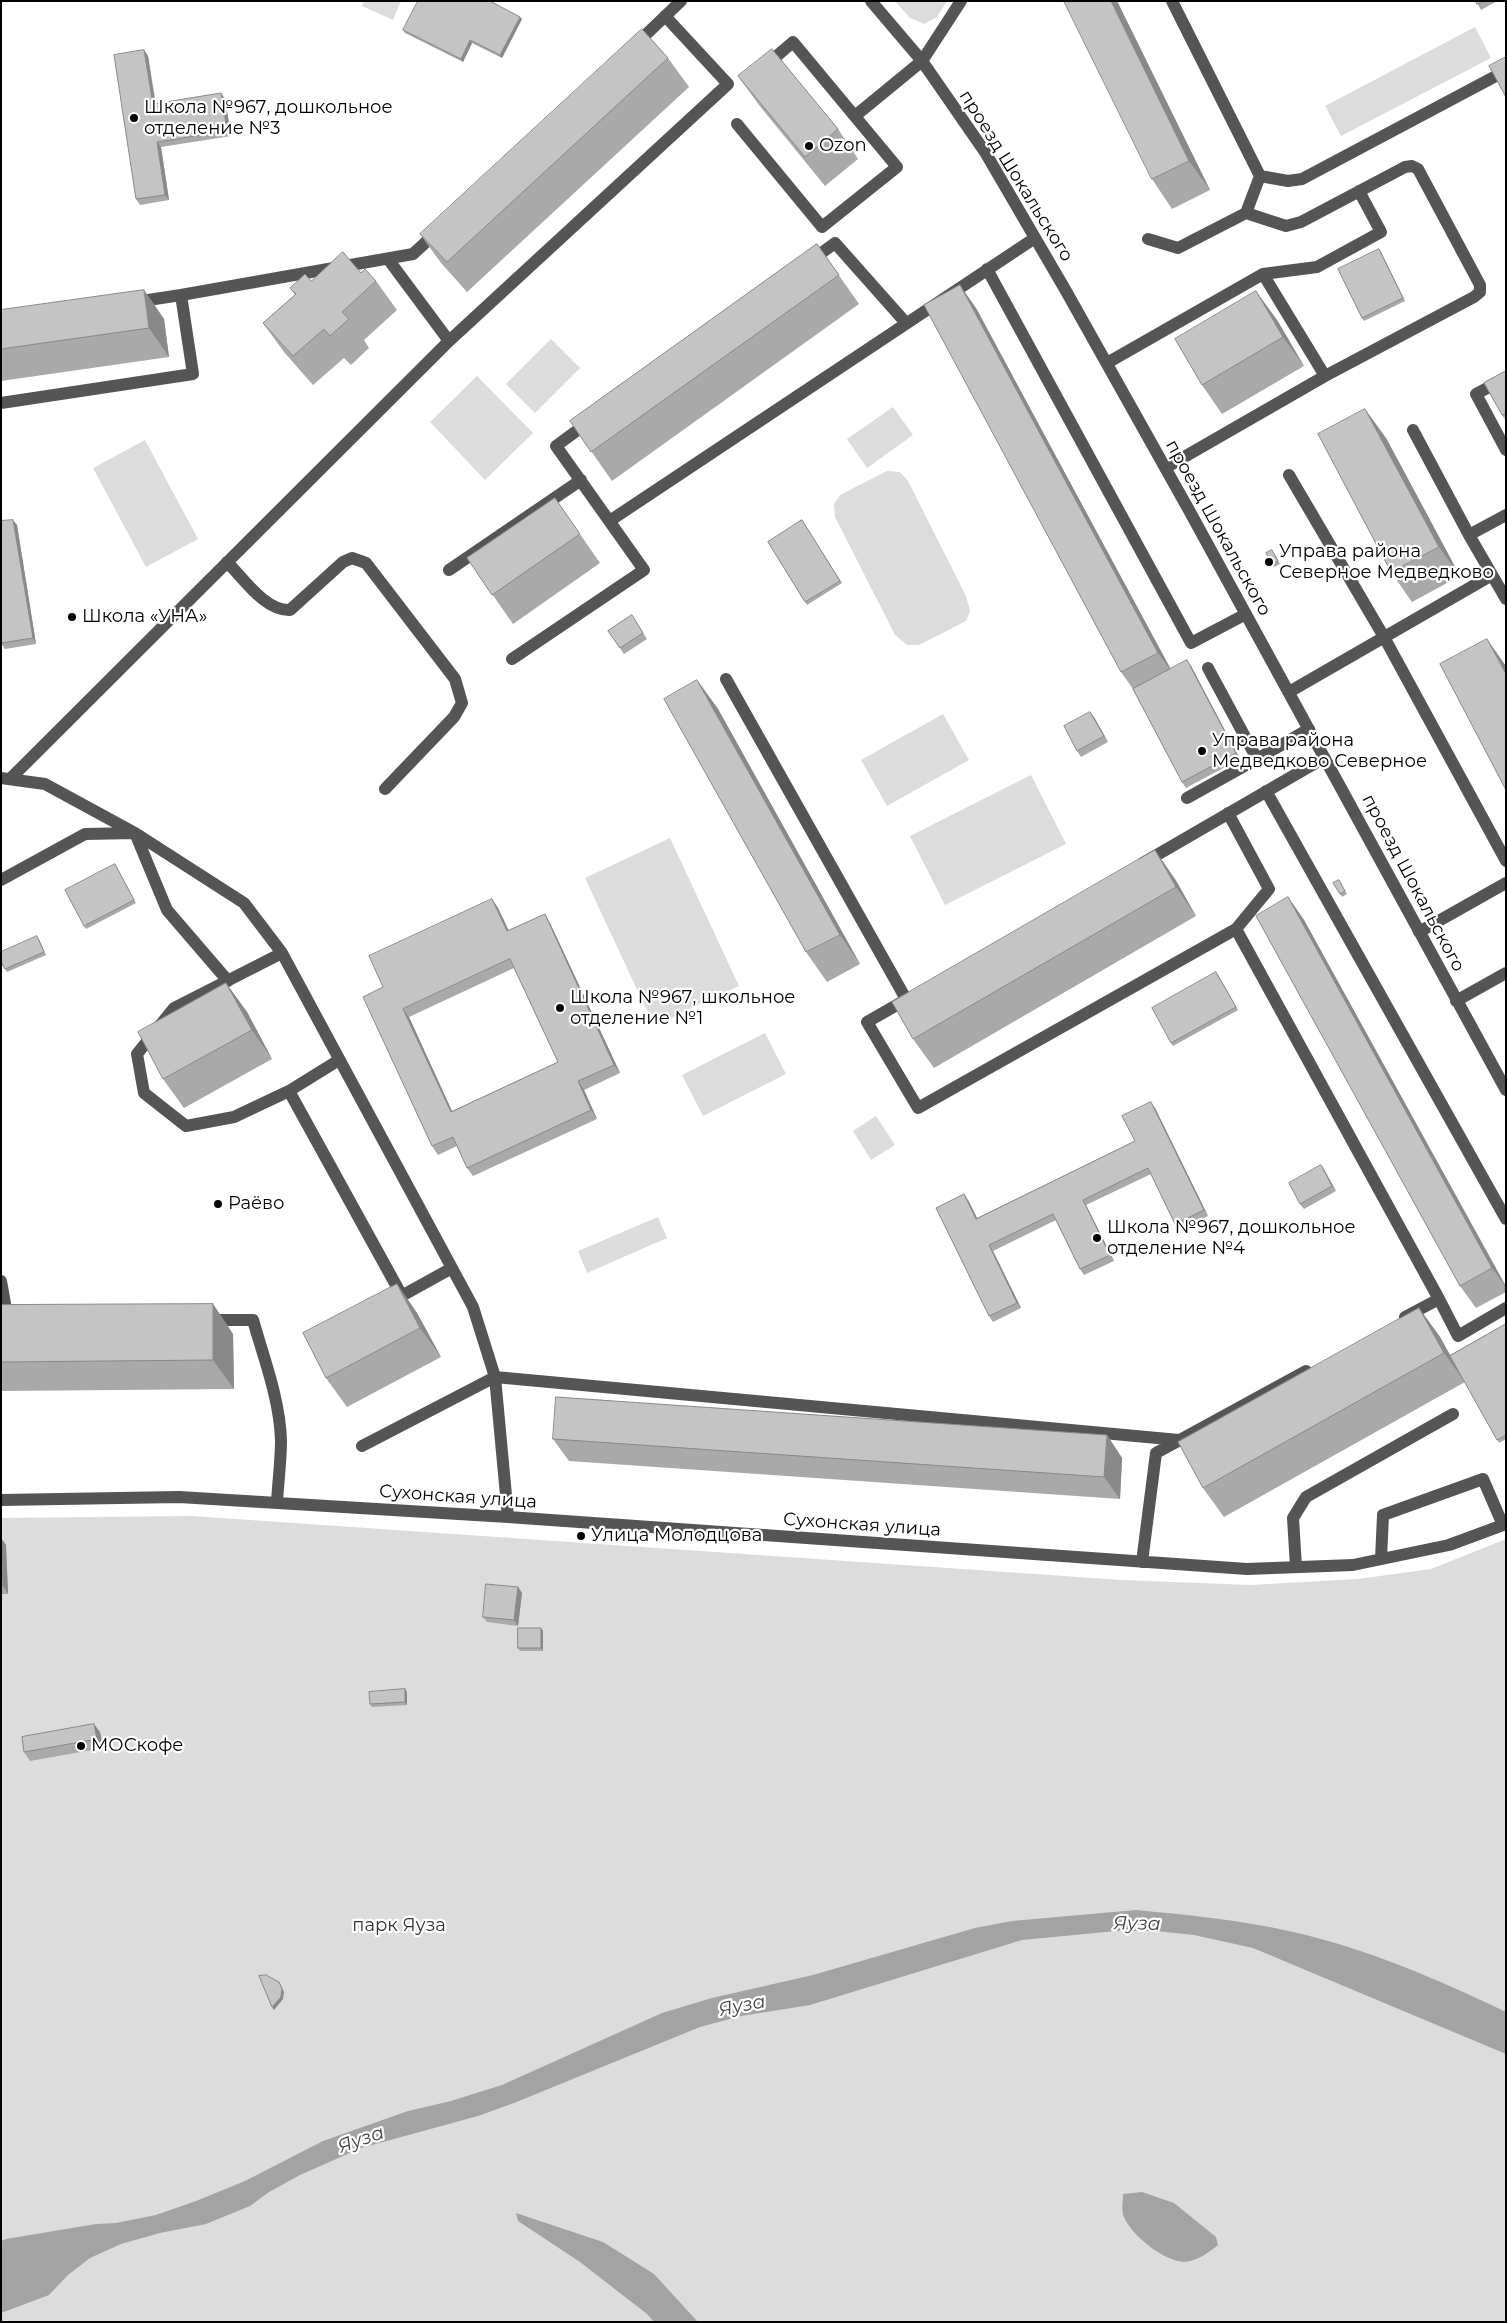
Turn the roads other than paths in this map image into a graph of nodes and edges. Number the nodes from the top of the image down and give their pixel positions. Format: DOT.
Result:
graph roads {
  1 [pos="681,1"];
  2 [pos="870,1"];
  3 [pos="961,1"];
  4 [pos="1172,1"];
  5 [pos="665,16"];
  6 [pos="622,57"];
  7 [pos="922,61"];
  8 [pos="754,76"];
  9 [pos="1494,77"];
  10 [pos="855,116"];
  11 [pos="738,124"];
  12 [pos="1260,176"];
  13 [pos="1359,191"];
  14 [pos="1246,213"];
  15 [pos="449,220"];
  16 [pos="1035,238"];
  17 [pos="1148,239"];
  18 [pos="388,259"];
  19 [pos="987,269"];
  20 [pos="796,272"];
  21 [pos="1263,274"];
  22 [pos="181,296"];
  23 [pos="124,304"];
  24 [pos="906,323"];
  25 [pos="449,341"];
  26 [pos="1107,363"];
  27 [pos="1325,376"];
  28 [pos="1506,378"];
  29 [pos="1,403"];
  30 [pos="604,411"];
  31 [pos="1413,430"];
  32 [pos="1506,450"];
  33 [pos="1165,468"];
  34 [pos="1289,475"];
  35 [pos="581,480"];
  36 [pos="1506,515"];
  37 [pos="610,520"];
  38 [pos="1469,535"];
  39 [pos="228,562"];
  40 [pos="449,570"];
  41 [pos="1492,575"];
  42 [pos="1506,599"];
  43 [pos="1246,614"];
  44 [pos="1384,637"];
  45 [pos="512,659"];
  46 [pos="1208,668"];
  47 [pos="726,678"];
  48 [pos="1288,692"];
  49 [pos="1309,729"];
  50 [pos="1324,758"];
  51 [pos="1257,759"];
  52 [pos="6,779"];
  53 [pos="385,789"];
  54 [pos="1266,791"];
  55 [pos="1187,798"];
  56 [pos="1228,813"];
  57 [pos="135,833"];
  58 [pos="1506,862"];
  59 [pos="1130,870"];
  60 [pos="1,880"];
  61 [pos="1506,883"];
  62 [pos="1236,929"];
  63 [pos="1419,932"];
  64 [pos="282,954"];
  65 [pos="1506,973"];
  66 [pos="228,980"];
  67 [pos="923,990"];
  68 [pos="906,1000"];
  69 [pos="1456,1001"];
  70 [pos="339,1060"];
  71 [pos="1506,1090"];
  72 [pos="289,1091"];
  73 [pos="1506,1219"];
  74 [pos="452,1268"];
  75 [pos="1,1281"];
  76 [pos="402,1296"];
  77 [pos="1438,1299"];
  78 [pos="386,1305"];
  79 [pos="1506,1308"];
  80 [pos="17,1320"];
  81 [pos="194,1320"];
  82 [pos="1395,1322"];
  83 [pos="1317,1365"];
  84 [pos="495,1377"];
  85 [pos="1453,1414"];
  86 [pos="1179,1440"];
  87 [pos="362,1446"];
  88 [pos="1,1500"];
  89 [pos="277,1503"];
  90 [pos="508,1517"];
  91 [pos="1505,1524"];
  92 [pos="1381,1559"];
  93 [pos="1142,1562"];
  94 [pos="1296,1567"];
  1 -- 5 [label="street"];
  2 -- 7 [label="street, проезд Шокальского"];
  3 -- 7 [label="street"];
  4 -- 12 [label="street"];
  5 -- 6 [label="street"];
  5 -- 25 [label="street"];
  7 -- 10 [label="street"];
  7 -- 16 [label="street, проезд Шокальского"];
  8 -- 10 [label="street"];
  9 -- 12 [label="street"];
  10 -- 11 [label="street"];
  12 -- 14 [label="street"];
  13 -- 14 [label="street"];
  13 -- 21 [label="street"];
  13 -- 27 [label="street"];
  14 -- 17 [label="street"];
  15 -- 18 [label="street"];
  16 -- 19 [label="street"];
  16 -- 26 [label="street, проезд Шокальского"];
  18 -- 22 [label="street"];
  18 -- 25 [label="street"];
  19 -- 24 [label="street"];
  19 -- 43 [label="street"];
  20 -- 24 [label="street"];
  21 -- 26 [label="street"];
  21 -- 27 [label="street"];
  22 -- 23 [label="street"];
  22 -- 29 [label="street"];
  24 -- 37 [label="street"];
  25 -- 39 [label="street"];
  26 -- 33 [label="street, проезд Шокальского"];
  27 -- 33 [label="street"];
  28 -- 32 [label="street"];
  30 -- 35 [label="street"];
  31 -- 38 [label="street"];
  33 -- 43 [label="street, проезд Шокальского"];
  34 -- 44 [label="street"];
  35 -- 37 [label="street"];
  35 -- 40 [label="street"];
  36 -- 38 [label="street"];
  37 -- 45 [label="street"];
  38 -- 41 [label="street"];
  39 -- 52 [label="street"];
  39 -- 53 [label="street"];
  41 -- 42 [label="street"];
  41 -- 44 [label="street"];
  43 -- 48 [label="street, проезд Шокальского"];
  44 -- 48 [label="street"];
  44 -- 58 [label="street"];
  46 -- 51 [label="street"];
  47 -- 68 [label="street"];
  48 -- 49 [label="street, проезд Шокальского"];
  49 -- 50 [label="street, проезд Шокальского"];
  49 -- 51 [label="street"];
  50 -- 54 [label="street"];
  50 -- 63 [label="street, проезд Шокальского"];
  51 -- 55 [label="street"];
  52 -- 57 [label="street"];
  54 -- 56 [label="street"];
  54 -- 73 [label="street"];
  56 -- 59 [label="street"];
  56 -- 62 [label="street"];
  57 -- 60 [label="street"];
  57 -- 64 [label="street"];
  57 -- 66 [label="street"];
  61 -- 63 [label="street"];
  62 -- 68 [label="street"];
  62 -- 77 [label="street"];
  63 -- 69 [label="street, проезд Шокальского"];
  64 -- 66 [label="street"];
  64 -- 70 [label="street"];
  65 -- 69 [label="street"];
  66 -- 72 [label="street"];
  67 -- 68 [label="street"];
  69 -- 71 [label="street, проезд Шокальского"];
  70 -- 72 [label="street"];
  70 -- 74 [label="street"];
  72 -- 76 [label="street"];
  74 -- 76 [label="street"];
  74 -- 84 [label="street"];
  75 -- 80 [label="street"];
  76 -- 78 [label="street"];
  77 -- 79 [label="street"];
  77 -- 82 [label="street"];
  81 -- 89 [label="street"];
  83 -- 86 [label="street"];
  84 -- 86 [label="street"];
  84 -- 87 [label="street"];
  84 -- 90 [label="street"];
  85 -- 94 [label="street"];
  86 -- 93 [label="street"];
  88 -- 89 [label="street, Сухонская улица"];
  89 -- 90 [label="street, Сухонская улица"];
  90 -- 93 [label="street, Сухонская улица"];
  91 -- 92 [label="street, Сухонская улица"];
  91 -- 92 [label="street"];
  92 -- 94 [label="street, Сухонская улица"];
  93 -- 94 [label="street, Сухонская улица"];
}
